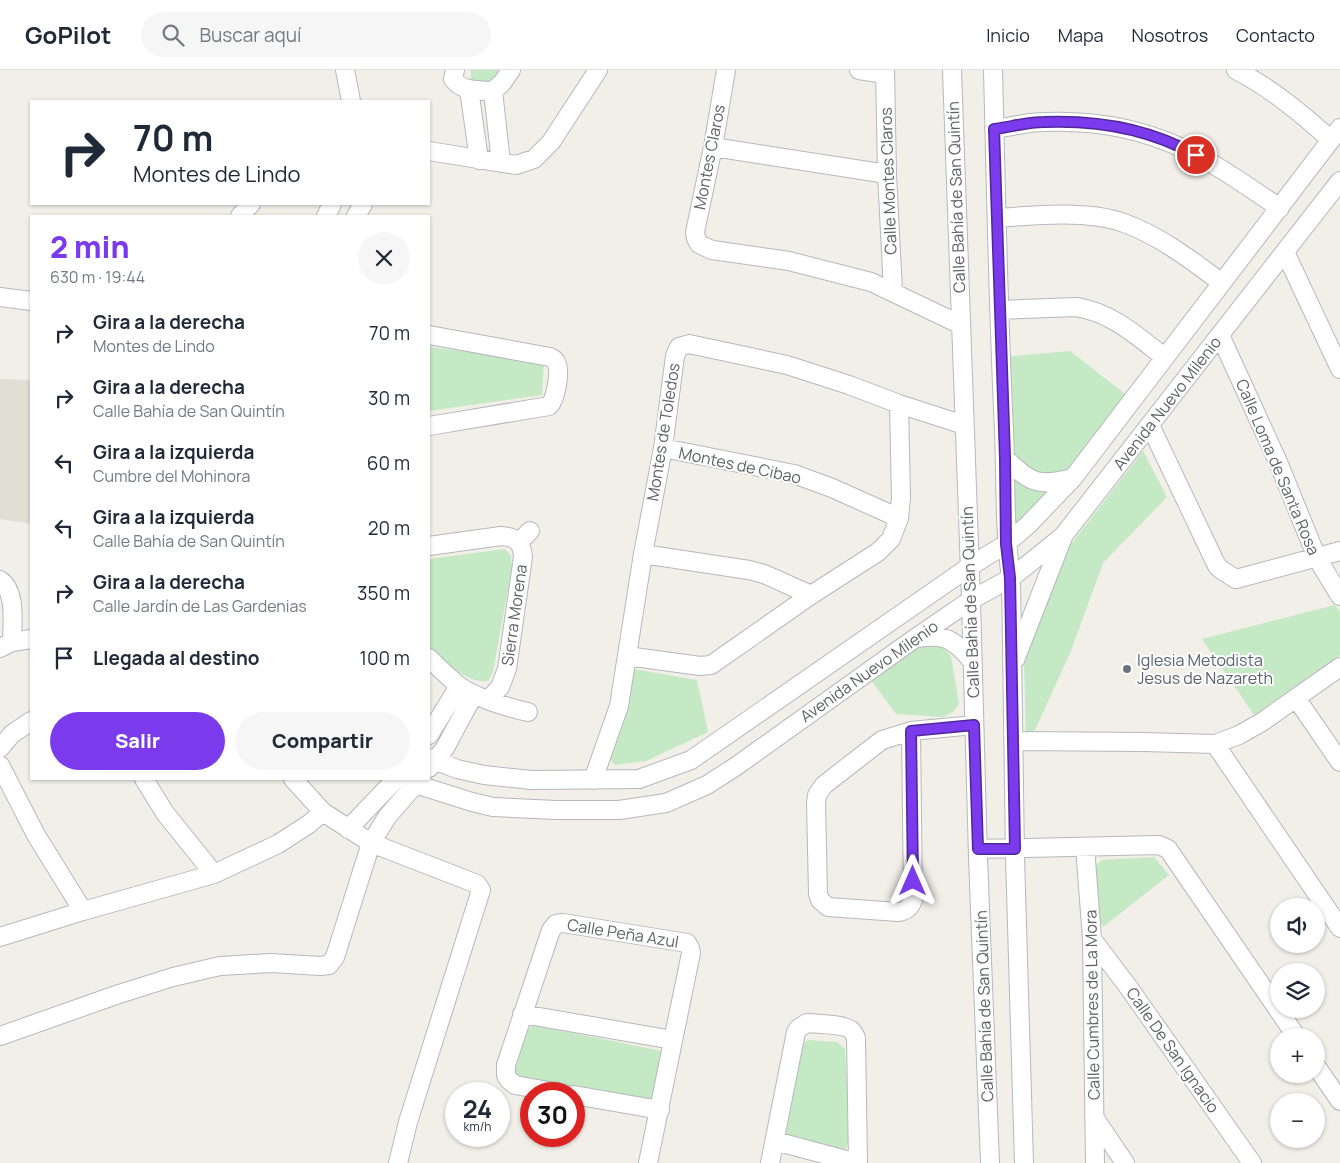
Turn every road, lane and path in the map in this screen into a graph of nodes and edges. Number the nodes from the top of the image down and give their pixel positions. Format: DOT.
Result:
graph roads {
  1 [pos="345,70"];
  2 [pos="454,70"];
  3 [pos="511,70"];
  4 [pos="598,70"];
  5 [pos="726,70"];
  6 [pos="859,70"];
  7 [pos="952,70"];
  8 [pos="993,70"];
  9 [pos="1236,70"];
  10 [pos="885,72"];
  11 [pos="469,90"];
  12 [pos="493,91"];
  13 [pos="350,100"];
  14 [pos="994,129"];
  15 [pos="1336,134"];
  16 [pos="713,147"];
  17 [pos="430,152"];
  18 [pos="479,160"];
  19 [pos="501,163"];
  20 [pos="887,174"];
  21 [pos="1340,181"];
  22 [pos="250,205"];
  23 [pos="1280,208"];
  24 [pos="241,215"];
  25 [pos="998,218"];
  26 [pos="1285,252"];
  27 [pos="1222,283"];
  28 [pos="893,291"];
  29 [pos="0,297"];
  30 [pos="30,301"];
  31 [pos="1000,310"];
  32 [pos="961,325"];
  33 [pos="430,335"];
  34 [pos="1220,335"];
  35 [pos="1164,357"];
  36 [pos="1340,370"];
  37 [pos="899,404"];
  38 [pos="1150,424"];
  39 [pos="964,425"];
  40 [pos="430,426"];
  41 [pos="663,448"];
  42 [pos="1005,458"];
  43 [pos="1073,478"];
  44 [pos="899,518"];
  45 [pos="1063,536"];
  46 [pos="1006,544"];
  47 [pos="430,546"];
  48 [pos="1340,551"];
  49 [pos="643,554"];
  50 [pos="1317,558"];
  51 [pos="969,567"];
  52 [pos="1010,578"];
  53 [pos="0,580"];
  54 [pos="811,595"];
  55 [pos="1340,596"];
  56 [pos="971,600"];
  57 [pos="30,639"];
  58 [pos="914,639"];
  59 [pos="6,645"];
  60 [pos="627,656"];
  61 [pos="430,659"];
  62 [pos="972,661"];
  63 [pos="1340,667"];
  64 [pos="1011,670"];
  65 [pos="474,693"];
  66 [pos="1296,698"];
  67 [pos="528,712"];
  68 [pos="30,722"];
  69 [pos="974,725"];
  70 [pos="911,731"];
  71 [pos="430,734"];
  72 [pos="1014,741"];
  73 [pos="1215,744"];
  74 [pos="0,748"];
  75 [pos="431,762"];
  76 [pos="1340,762"];
  77 [pos="0,765"];
  78 [pos="145,780"];
  79 [pos="293,780"];
  80 [pos="395,780"];
  81 [pos="414,780"];
  82 [pos="593,780"];
  83 [pos="323,812"];
  84 [pos="348,829"];
  85 [pos="371,843"];
  86 [pos="1085,846"];
  87 [pos="978,849"];
  88 [pos="1015,849"];
  89 [pos="214,874"];
  90 [pos="83,911"];
  91 [pos="1340,928"];
  92 [pos="0,937"];
  93 [pos="1092,939"];
  94 [pos="522,1014"];
  95 [pos="1291,1028"];
  96 [pos="0,1036"];
  97 [pos="673,1040"];
  98 [pos="1325,1079"];
  99 [pos="520,1086"];
  100 [pos="585,1097"];
  101 [pos="1340,1101"];
  102 [pos="660,1110"];
  103 [pos="1094,1117"];
  104 [pos="774,1141"];
  105 [pos="398,1163"];
  106 [pos="648,1163"];
  107 [pos="770,1163"];
  108 [pos="858,1163"];
  109 [pos="990,1163"];
  110 [pos="1024,1163"];
  111 [pos="1095,1163"];
  112 [pos="1125,1163"];
  113 [pos="1252,1163"];
  1 -- 13 [label="street"];
  2 -- 11 [label="street"];
  3 -- 12 [label="street"];
  4 -- 19 [label="street"];
  5 -- 16 [label="street, Montes Claros"];
  6 -- 10 [label="street"];
  7 -- 32 [label="street, Calle Bahía de San Quintín"];
  8 -- 14 [label="street"];
  9 -- 15 [label="street"];
  10 -- 20 [label="street, Calle Montes Claros"];
  11 -- 12 [label="street"];
  11 -- 18 [label="street"];
  12 -- 19 [label="street"];
  14 -- 23 [label="street"];
  14 -- 25 [label="street"];
  15 -- 23 [label="street, Avenida Nuevo Milenio"];
  16 -- 20 [label="street"];
  16 -- 28 [label="street, Montes Claros"];
  17 -- 18 [label="street"];
  18 -- 19 [label="street"];
  20 -- 28 [label="street, Calle Montes Claros"];
  21 -- 26 [label="street, Avenida Nuevo Milenio"];
  22 -- 24 [label="street"];
  23 -- 27 [label="street, Avenida Nuevo Milenio"];
  25 -- 27 [label="street"];
  25 -- 31 [label="street"];
  26 -- 34 [label="street, Avenida Nuevo Milenio"];
  26 -- 36 [label="street"];
  27 -- 35 [label="street, Avenida Nuevo Milenio"];
  28 -- 32 [label="street"];
  29 -- 30 [label="street"];
  31 -- 35 [label="street"];
  31 -- 42 [label="street"];
  32 -- 39 [label="street, Calle Bahía de San Quintín"];
  33 -- 40 [label="street"];
  34 -- 38 [label="street, Avenida Nuevo Milenio"];
  34 -- 50 [label="street, Calle Loma de Santa Rosa"];
  35 -- 43 [label="street, Avenida Nuevo Milenio"];
  37 -- 39 [label="street, Montes de Toledos"];
  37 -- 41 [label="street, Montes de Toledos"];
  37 -- 44 [label="street"];
  38 -- 45 [label="street, Avenida Nuevo Milenio"];
  38 -- 50 [label="street"];
  39 -- 51 [label="street, Calle Bahía de San Quintín"];
  41 -- 44 [label="street, Montes de Cibao"];
  41 -- 49 [label="street, Montes de Toledos"];
  42 -- 43 [label="street"];
  42 -- 46 [label="street"];
  43 -- 46 [label="street, Avenida Nuevo Milenio"];
  44 -- 54 [label="street"];
  45 -- 52 [label="street, Avenida Nuevo Milenio"];
  45 -- 64 [label="street"];
  46 -- 51 [label="street, Avenida Nuevo Milenio"];
  46 -- 52 [label="street"];
  47 -- 65 [label="street, Sierra Morena"];
  48 -- 50 [label="street"];
  49 -- 54 [label="street"];
  49 -- 60 [label="street, Montes de Toledos"];
  50 -- 55 [label="street, Calle Loma de Santa Rosa"];
  51 -- 56 [label="street, Calle Bahía de San Quintín"];
  51 -- 82 [label="street, Avenida Nuevo Milenio"];
  52 -- 56 [label="street, Avenida Nuevo Milenio"];
  52 -- 64 [label="street"];
  53 -- 59 [label="street"];
  54 -- 60 [label="street"];
  56 -- 58 [label="street, Avenida Nuevo Milenio"];
  56 -- 62 [label="street, Calle Bahía de San Quintín"];
  57 -- 59 [label="street"];
  58 -- 62 [label="street"];
  58 -- 81 [label="street, Avenida Nuevo Milenio"];
  60 -- 82 [label="street, Montes de Toledos"];
  61 -- 65 [label="street"];
  62 -- 69 [label="street, Calle Bahía de San Quintín"];
  63 -- 66 [label="street"];
  64 -- 72 [label="street"];
  65 -- 67 [label="street"];
  65 -- 71 [label="street, Sierra Morena"];
  65 -- 75 [label="street, Sierra Morena"];
  66 -- 73 [label="street"];
  66 -- 76 [label="street"];
  68 -- 74 [label="street"];
  69 -- 70 [label="street"];
  69 -- 87 [label="street, Calle Bahía de San Quintín"];
  70 -- 70 [label="street"];
  72 -- 73 [label="street"];
  72 -- 88 [label="street"];
  73 -- 91 [label="street"];
  75 -- 82 [label="street, Avenida Nuevo Milenio"];
  77 -- 90 [label="street"];
  78 -- 89 [label="street"];
  79 -- 83 [label="street"];
  80 -- 84 [label="street"];
  81 -- 85 [label="street"];
  83 -- 84 [label="street"];
  83 -- 89 [label="street"];
  84 -- 85 [label="street"];
  85 -- 96 [label="street"];
  85 -- 105 [label="street"];
  86 -- 88 [label="street"];
  86 -- 93 [label="street, Calle Cumbres de La Mora"];
  86 -- 95 [label="street"];
  87 -- 88 [label="street"];
  87 -- 109 [label="street, Calle Bahía de San Quintín"];
  88 -- 110 [label="street"];
  89 -- 90 [label="street"];
  90 -- 92 [label="street"];
  93 -- 103 [label="street, Calle Cumbres de La Mora"];
  93 -- 113 [label="street, Calle De San Ignacio"];
  94 -- 97 [label="street"];
  94 -- 97 [label="street, Calle Peña Azul"];
  94 -- 99 [label="street, Calle Peña Azul"];
  97 -- 102 [label="street, Calle Peña Azul"];
  98 -- 101 [label="street"];
  100 -- 102 [label="street"];
  102 -- 106 [label="street, Calle Peña Azul"];
  103 -- 111 [label="street, Calle Cumbres de La Mora"];
  103 -- 112 [label="street"];
  104 -- 107 [label="street"];
  104 -- 108 [label="street"];
  104 -- 108 [label="street"];
}
